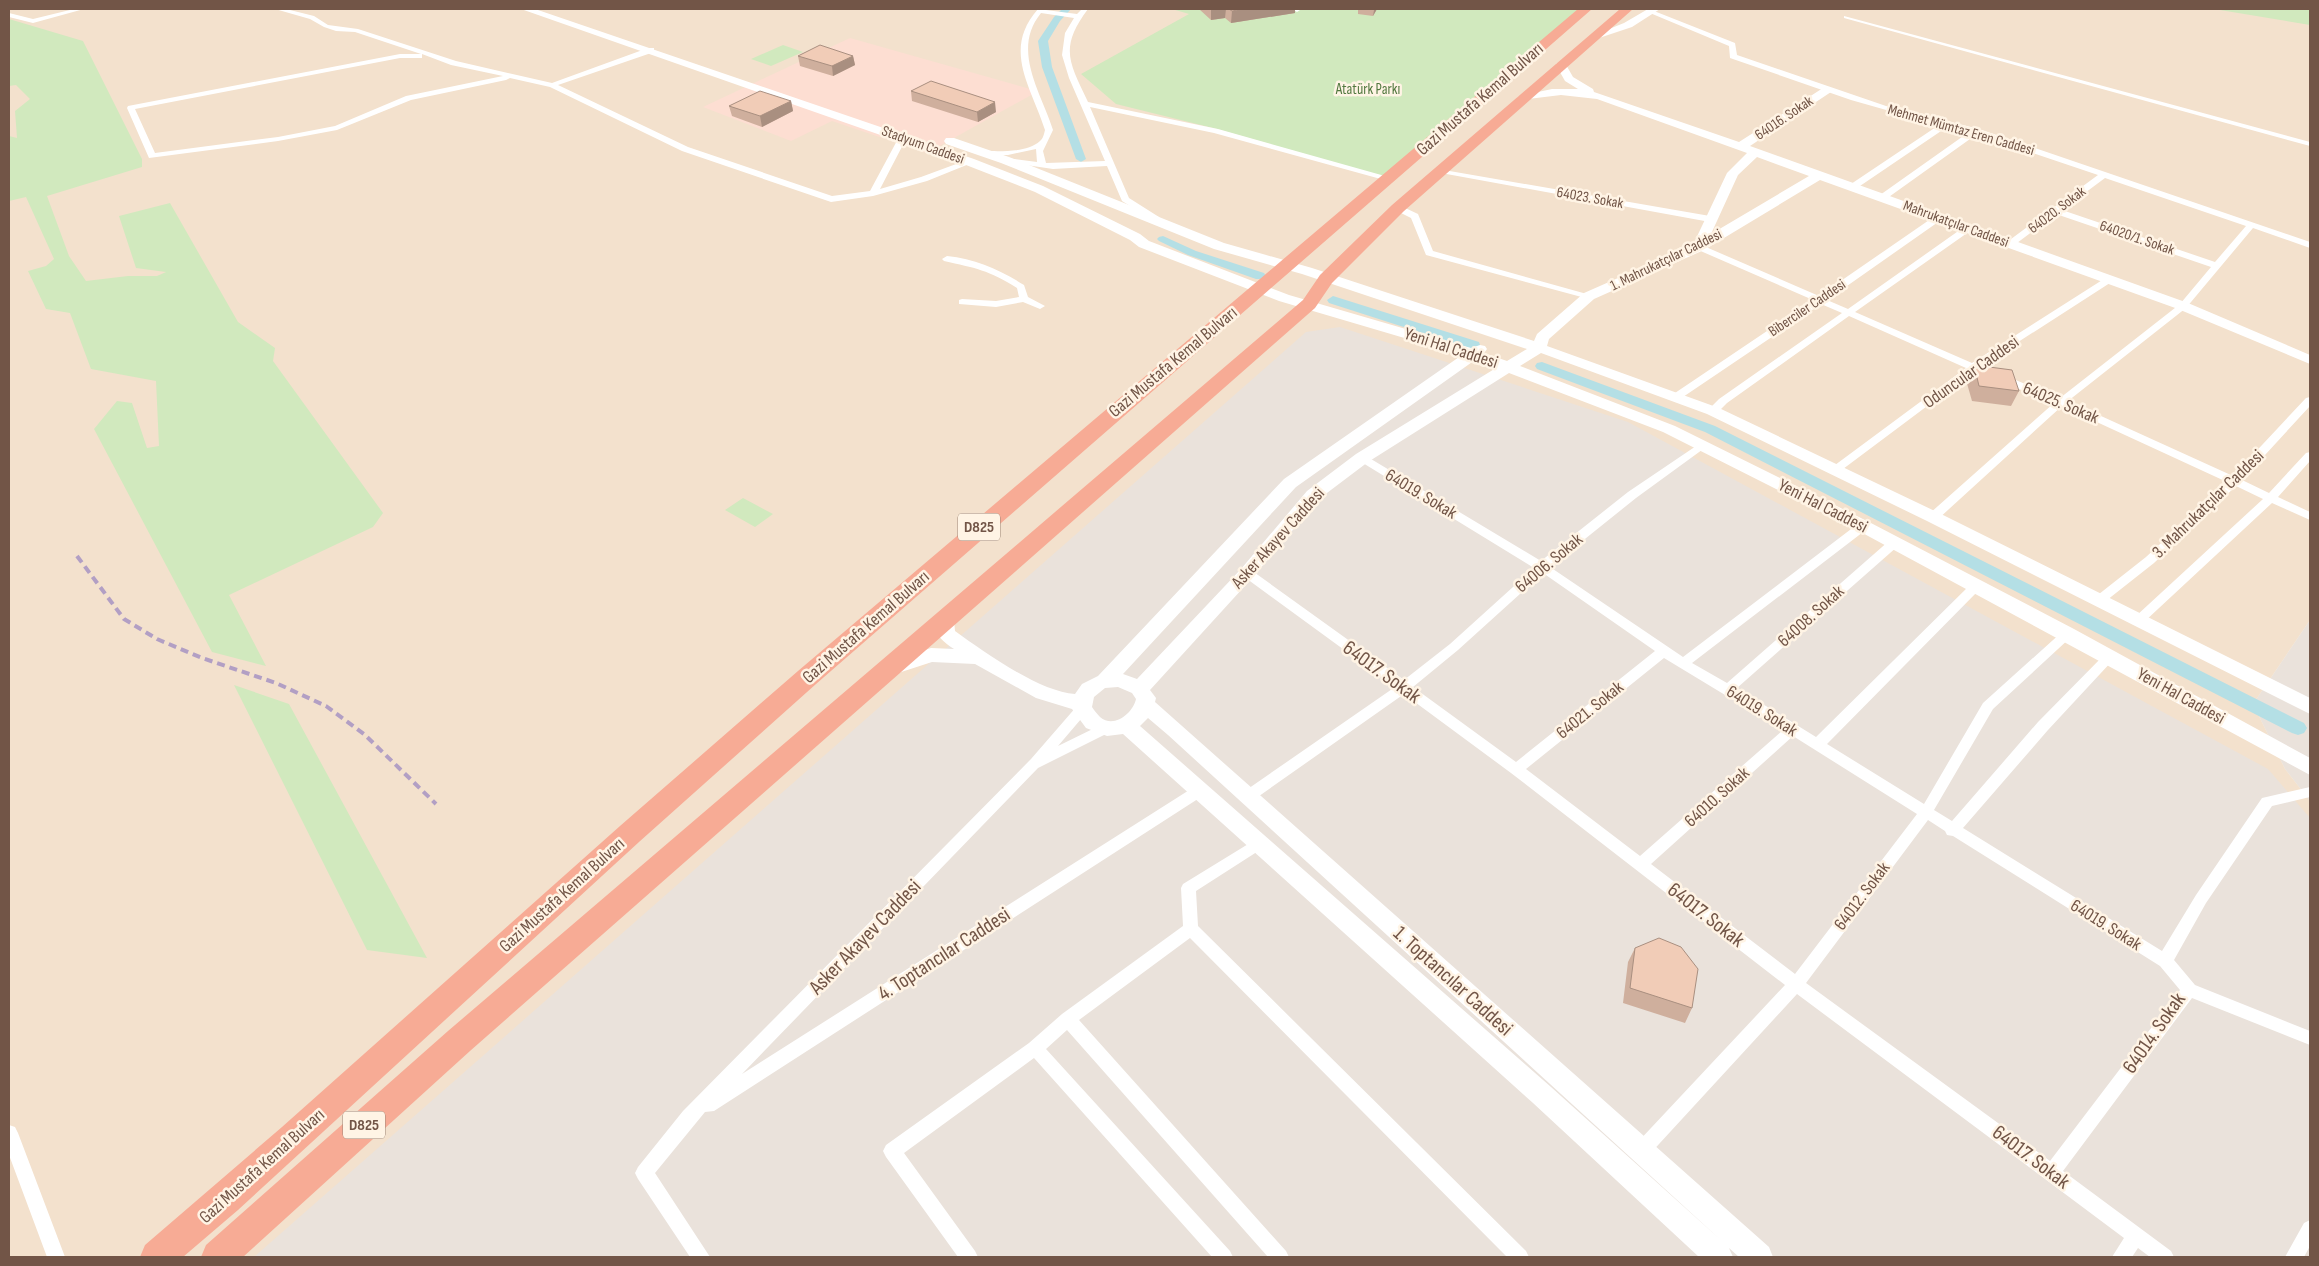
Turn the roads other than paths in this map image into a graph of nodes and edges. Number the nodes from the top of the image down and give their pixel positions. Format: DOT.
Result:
graph roads {
  1 [pos="80,9"];
  2 [pos="278,9"];
  3 [pos="526,9"];
  4 [pos="559,9"];
  5 [pos="1085,9"];
  6 [pos="1586,9"];
  7 [pos="1627,9"];
  8 [pos="1040,10"];
  9 [pos="1654,10"];
  10 [pos="9,15"];
  11 [pos="1078,16"];
  12 [pos="1846,16"];
  13 [pos="1599,35"];
  14 [pos="678,48"];
  15 [pos="651,50"];
  16 [pos="426,55"];
  17 [pos="1560,65"];
  18 [pos="509,77"];
  19 [pos="552,85"];
  20 [pos="1827,90"];
  21 [pos="1599,96"];
  22 [pos="1523,98"];
  23 [pos="1085,104"];
  24 [pos="1945,125"];
  25 [pos="905,130"];
  26 [pos="1976,131"];
  27 [pos="939,138"];
  28 [pos="1044,142"];
  29 [pos="2310,144"];
  30 [pos="1742,146"];
  31 [pos="1756,151"];
  32 [pos="984,153"];
  33 [pos="1005,160"];
  34 [pos="970,162"];
  35 [pos="1110,163"];
  36 [pos="1042,166"];
  37 [pos="1441,171"];
  38 [pos="1820,174"];
  39 [pos="2104,175"];
  40 [pos="1388,178"];
  41 [pos="1854,186"];
  42 [pos="873,192"];
  43 [pos="1883,198"];
  44 [pos="1398,208"];
  45 [pos="2056,211"];
  46 [pos="1938,218"];
  47 [pos="1710,219"];
  48 [pos="1164,225"];
  49 [pos="2251,225"];
  50 [pos="1967,229"];
  51 [pos="1135,237"];
  52 [pos="2010,244"];
  53 [pos="2310,245"];
  54 [pos="1700,247"];
  55 [pos="947,259"];
  56 [pos="1287,266"];
  57 [pos="2218,266"];
  58 [pos="1326,279"];
  59 [pos="2110,279"];
  60 [pos="1260,289"];
  61 [pos="1589,296"];
  62 [pos="1024,299"];
  63 [pos="1820,300"];
  64 [pos="962,302"];
  65 [pos="1310,304"];
  66 [pos="1040,306"];
  67 [pos="2183,306"];
  68 [pos="1849,314"];
  69 [pos="1498,333"];
  70 [pos="1540,342"];
  71 [pos="1474,354"];
  72 [pos="2310,360"];
  73 [pos="1974,367"];
  74 [pos="1509,368"];
  75 [pos="1676,396"];
  76 [pos="2310,400"];
  77 [pos="2061,402"];
  78 [pos="1713,411"];
  79 [pos="1702,445"];
  80 [pos="2310,455"];
  81 [pos="1362,458"];
  82 [pos="1835,470"];
  83 [pos="2236,480"];
  84 [pos="2270,499"];
  85 [pos="2310,516"];
  86 [pos="1933,517"];
  87 [pos="1862,526"];
  88 [pos="1894,543"];
  89 [pos="1542,567"];
  90 [pos="1246,573"];
  91 [pos="1976,587"];
  92 [pos="2098,601"];
  93 [pos="2140,619"];
  94 [pos="945,620"];
  95 [pos="2067,634"];
  96 [pos="1664,651"];
  97 [pos="978,657"];
  98 [pos="2109,657"];
  99 [pos="1683,664"];
  100 [pos="888,670"];
  101 [pos="1105,681"];
  102 [pos="1403,688"];
  103 [pos="1728,689"];
  104 [pos="1143,698"];
  105 [pos="1082,705"];
  106 [pos="2310,707"];
  107 [pos="1116,726"];
  108 [pos="1792,729"];
  109 [pos="1817,745"];
  110 [pos="1034,764"];
  111 [pos="2310,767"];
  112 [pos="1516,768"];
  113 [pos="1199,791"];
  114 [pos="2310,792"];
  115 [pos="1247,797"];
  116 [pos="1926,812"];
  117 [pos="1952,831"];
  118 [pos="1258,844"];
  119 [pos="1641,864"];
  120 [pos="1190,929"];
  121 [pos="2165,961"];
  122 [pos="1796,984"];
  123 [pos="2189,990"];
  124 [pos="1068,1019"];
  125 [pos="2310,1038"];
  126 [pos="1034,1048"];
  127 [pos="689,1118"];
  128 [pos="9,1133"];
  129 [pos="1642,1150"];
  130 [pos="2052,1172"];
  131 [pos="2310,1229"];
  132 [pos="2136,1236"];
  133 [pos="56,1257"];
  134 [pos="157,1257"];
  135 [pos="218,1257"];
  136 [pos="701,1257"];
  137 [pos="968,1257"];
  138 [pos="1224,1257"];
  139 [pos="1280,1257"];
  140 [pos="1520,1257"];
  141 [pos="1719,1257"];
  142 [pos="1759,1257"];
  143 [pos="2121,1257"];
  144 [pos="2165,1257"];
  145 [pos="2294,1257"];
  1 -- 10 [label="street"];
  2 -- 16 [label="street"];
  3 -- 15 [label="street, Stadyum Caddesi"];
  4 -- 14 [label="street"];
  5 -- 11 [label="street"];
  6 -- 40 [label="highway, Gazi Mustafa Kemal Bulvarı / D825"];
  7 -- 13 [label="highway, Gazi Mustafa Kemal Bulvarı / D825"];
  8 -- 11 [label="street"];
  8 -- 28 [label="street"];
  9 -- 13 [label="street, Gazi Mustafa Kemal Bulvarı"];
  9 -- 20 [label="street, Mehmet Mümtaz Eren Caddesi"];
  11 -- 23 [label="street"];
  12 -- 29 [label="street"];
  13 -- 17 [label="highway, Gazi Mustafa Kemal Bulvarı / D825"];
  15 -- 19 [label="street"];
  15 -- 25 [label="street, Stadyum Caddesi"];
  16 -- 18 [label="street"];
  16 -- 18 [label="street"];
  17 -- 21 [label="street, Mahrukatçılar Caddesi"];
  17 -- 22 [label="highway, Gazi Mustafa Kemal Bulvarı / D825"];
  18 -- 19 [label="street"];
  19 -- 42 [label="street"];
  20 -- 24 [label="street, Mehmet Mümtaz Eren Caddesi"];
  20 -- 30 [label="street, 64016. Sokak"];
  21 -- 22 [label="street, Mahrukatçılar Caddesi"];
  21 -- 30 [label="street, Mahrukatçılar Caddesi"];
  22 -- 37 [label="highway, Gazi Mustafa Kemal Bulvarı / D825"];
  23 -- 35 [label="street"];
  23 -- 40 [label="street"];
  24 -- 26 [label="street, Mehmet Mümtaz Eren Caddesi"];
  24 -- 41 [label="street"];
  25 -- 34 [label="street, Stadyum Caddesi"];
  25 -- 42 [label="street"];
  26 -- 39 [label="street, Mehmet Mümtaz Eren Caddesi"];
  26 -- 43 [label="street"];
  27 -- 32 [label="street, Stadyum Caddesi"];
  28 -- 32 [label="street"];
  28 -- 36 [label="street"];
  30 -- 31 [label="street, Mahrukatçılar Caddesi"];
  31 -- 38 [label="street, Mahrukatçılar Caddesi"];
  31 -- 47 [label="street, 64016. Sokak"];
  32 -- 33 [label="street, Stadyum Caddesi"];
  33 -- 36 [label="street"];
  33 -- 48 [label="street, Stadyum Caddesi"];
  34 -- 42 [label="street"];
  34 -- 51 [label="street, Stadyum Caddesi"];
  35 -- 36 [label="street"];
  35 -- 48 [label="street"];
  37 -- 44 [label="highway, Gazi Mustafa Kemal Bulvarı / D825"];
  37 -- 47 [label="street, 64023. Sokak"];
  38 -- 41 [label="street, Mahrukatçılar Caddesi"];
  38 -- 54 [label="street, 1. Mahrukatçılar Caddesi"];
  39 -- 45 [label="street, 64020. Sokak"];
  39 -- 49 [label="street, Mehmet Mümtaz Eren Caddesi"];
  40 -- 56 [label="highway, Gazi Mustafa Kemal Bulvarı / D825"];
  41 -- 43 [label="street, Mahrukatçılar Caddesi"];
  43 -- 46 [label="street, Mahrukatçılar Caddesi"];
  44 -- 58 [label="highway, Gazi Mustafa Kemal Bulvarı / D825"];
  44 -- 61 [label="street"];
  45 -- 52 [label="street, 64020. Sokak"];
  45 -- 57 [label="street, 64020/1. Sokak"];
  46 -- 50 [label="street, Mahrukatçılar Caddesi"];
  46 -- 63 [label="street, Biberciler Caddesi"];
  47 -- 54 [label="street"];
  48 -- 51 [label="street"];
  48 -- 56 [label="street, Stadyum Caddesi"];
  49 -- 53 [label="street, Mehmet Mümtaz Eren Caddesi"];
  49 -- 57 [label="street"];
  50 -- 52 [label="street, Mahrukatçılar Caddesi"];
  50 -- 68 [label="street, Biberciler Caddesi"];
  51 -- 60 [label="street, Stadyum Caddesi"];
  52 -- 59 [label="street, Mahrukatçılar Caddesi"];
  54 -- 61 [label="street, 1. Mahrukatçılar Caddesi"];
  54 -- 63 [label="street, 64025. Sokak"];
  55 -- 62 [label="street"];
  56 -- 58 [label="street, Stadyum Caddesi"];
  56 -- 60 [label="highway, Gazi Mustafa Kemal Bulvarı / D825"];
  57 -- 67 [label="street"];
  58 -- 65 [label="highway, Gazi Mustafa Kemal Bulvarı / D825"];
  58 -- 69 [label="street, Yeni Hal Caddesi"];
  59 -- 67 [label="street, Mahrukatçılar Caddesi"];
  59 -- 73 [label="street, Oduncular Caddesi"];
  60 -- 65 [label="street, Stadyum Caddesi"];
  60 -- 134 [label="highway, Gazi Mustafa Kemal Bulvarı / D825"];
  61 -- 70 [label="street, 1. Mahrukatçılar Caddesi"];
  62 -- 64 [label="street"];
  62 -- 66 [label="street"];
  63 -- 68 [label="street, 64025. Sokak"];
  63 -- 75 [label="street, Biberciler Caddesi"];
  65 -- 71 [label="street, Yeni Hal Caddesi"];
  65 -- 94 [label="highway, Gazi Mustafa Kemal Bulvarı / D825"];
  67 -- 72 [label="street, Mahrukatçılar Caddesi"];
  67 -- 77 [label="street"];
  68 -- 73 [label="street, 64025. Sokak"];
  68 -- 78 [label="street, Biberciler Caddesi"];
  69 -- 70 [label="street, Yeni Hal Caddesi"];
  69 -- 71 [label="street, Asker Akayev Caddesi"];
  70 -- 74 [label="street, Asker Akayev Caddesi"];
  70 -- 75 [label="street, Yeni Hal Caddesi"];
  71 -- 74 [label="street, Yeni Hal Caddesi"];
  71 -- 101 [label="street, Asker Akayev Caddesi"];
  73 -- 77 [label="street, 64025. Sokak"];
  73 -- 82 [label="street, Oduncular Caddesi"];
  74 -- 79 [label="street, Yeni Hal Caddesi"];
  74 -- 81 [label="street, Asker Akayev Caddesi"];
  75 -- 78 [label="street, Yeni Hal Caddesi"];
  76 -- 83 [label="street, 3. Mahrukatçılar Caddesi"];
  77 -- 83 [label="street, 64025. Sokak"];
  77 -- 86 [label="street"];
  78 -- 82 [label="street, Yeni Hal Caddesi"];
  79 -- 87 [label="street, Yeni Hal Caddesi"];
  79 -- 89 [label="street, 64006. Sokak"];
  80 -- 84 [label="street, 3. Mahrukatçılar Caddesi"];
  81 -- 89 [label="street, 64019. Sokak"];
  81 -- 90 [label="street, Asker Akayev Caddesi"];
  82 -- 86 [label="street, Yeni Hal Caddesi"];
  83 -- 84 [label="street, 64025. Sokak"];
  83 -- 92 [label="street, 3. Mahrukatçılar Caddesi"];
  84 -- 85 [label="street, 64025. Sokak"];
  84 -- 93 [label="street, 3. Mahrukatçılar Caddesi"];
  86 -- 92 [label="street, Yeni Hal Caddesi"];
  87 -- 88 [label="street, Yeni Hal Caddesi"];
  87 -- 99 [label="street"];
  88 -- 91 [label="street, Yeni Hal Caddesi"];
  88 -- 103 [label="street, 64008. Sokak"];
  89 -- 96 [label="street, 64019. Sokak"];
  89 -- 102 [label="street, 64006. Sokak"];
  90 -- 102 [label="street, 64017. Sokak"];
  90 -- 104 [label="street, Asker Akayev Caddesi"];
  91 -- 95 [label="street, Yeni Hal Caddesi"];
  91 -- 109 [label="street"];
  92 -- 93 [label="street, Yeni Hal Caddesi"];
  93 -- 106 [label="street, Yeni Hal Caddesi"];
  94 -- 97 [label="street"];
  94 -- 100 [label="highway, Gazi Mustafa Kemal Bulvarı / D825"];
  95 -- 98 [label="street, Yeni Hal Caddesi"];
  95 -- 116 [label="street, 64012. Sokak"];
  96 -- 99 [label="street, 64019. Sokak"];
  96 -- 112 [label="street, 64021. Sokak"];
  97 -- 100 [label="street"];
  97 -- 105 [label="street"];
  98 -- 111 [label="street, Yeni Hal Caddesi"];
  98 -- 117 [label="street"];
  99 -- 103 [label="street, 64019. Sokak"];
  100 -- 135 [label="highway, Gazi Mustafa Kemal Bulvarı / D825"];
  101 -- 104 [label="street"];
  101 -- 105 [label="street, Asker Akayev Caddesi"];
  102 -- 112 [label="street, 64017. Sokak"];
  102 -- 115 [label="street, 64006. Sokak"];
  103 -- 108 [label="street, 64019. Sokak"];
  104 -- 107 [label="street, Asker Akayev Caddesi"];
  104 -- 115 [label="street, 1. Toptancılar Caddesi"];
  105 -- 107 [label="street"];
  105 -- 110 [label="street"];
  107 -- 110 [label="street, Asker Akayev Caddesi"];
  107 -- 113 [label="street, 1. Toptancılar Caddesi"];
  108 -- 109 [label="street, 64019. Sokak"];
  108 -- 119 [label="street, 64010. Sokak"];
  109 -- 116 [label="street, 64019. Sokak"];
  110 -- 127 [label="street, Asker Akayev Caddesi"];
  112 -- 119 [label="street, 64017. Sokak"];
  113 -- 118 [label="street, 1. Toptancılar Caddesi"];
  113 -- 127 [label="street, 4. Toptancılar Caddesi"];
  114 -- 121 [label="street"];
  115 -- 129 [label="street, 1. Toptancılar Caddesi"];
  116 -- 117 [label="street, 64019. Sokak"];
  116 -- 122 [label="street, 64012. Sokak"];
  117 -- 121 [label="street, 64019. Sokak"];
  118 -- 120 [label="street"];
  118 -- 141 [label="street, 1. Toptancılar Caddesi"];
  119 -- 122 [label="street, 64017. Sokak"];
  120 -- 124 [label="street"];
  120 -- 140 [label="street"];
  121 -- 123 [label="street, 64014. Sokak"];
  122 -- 129 [label="street, 64012. Sokak"];
  122 -- 130 [label="street, 64017. Sokak"];
  123 -- 125 [label="street"];
  123 -- 130 [label="street, 64014. Sokak"];
  124 -- 126 [label="street"];
  124 -- 139 [label="street"];
  126 -- 137 [label="street"];
  126 -- 138 [label="street"];
  127 -- 136 [label="street, Asker Akayev Caddesi"];
  128 -- 133 [label="street"];
  129 -- 142 [label="street, 1. Toptancılar Caddesi"];
  130 -- 132 [label="street, 64017. Sokak"];
  131 -- 145 [label="street"];
  132 -- 143 [label="street"];
  132 -- 144 [label="street, 64017. Sokak"];
}
